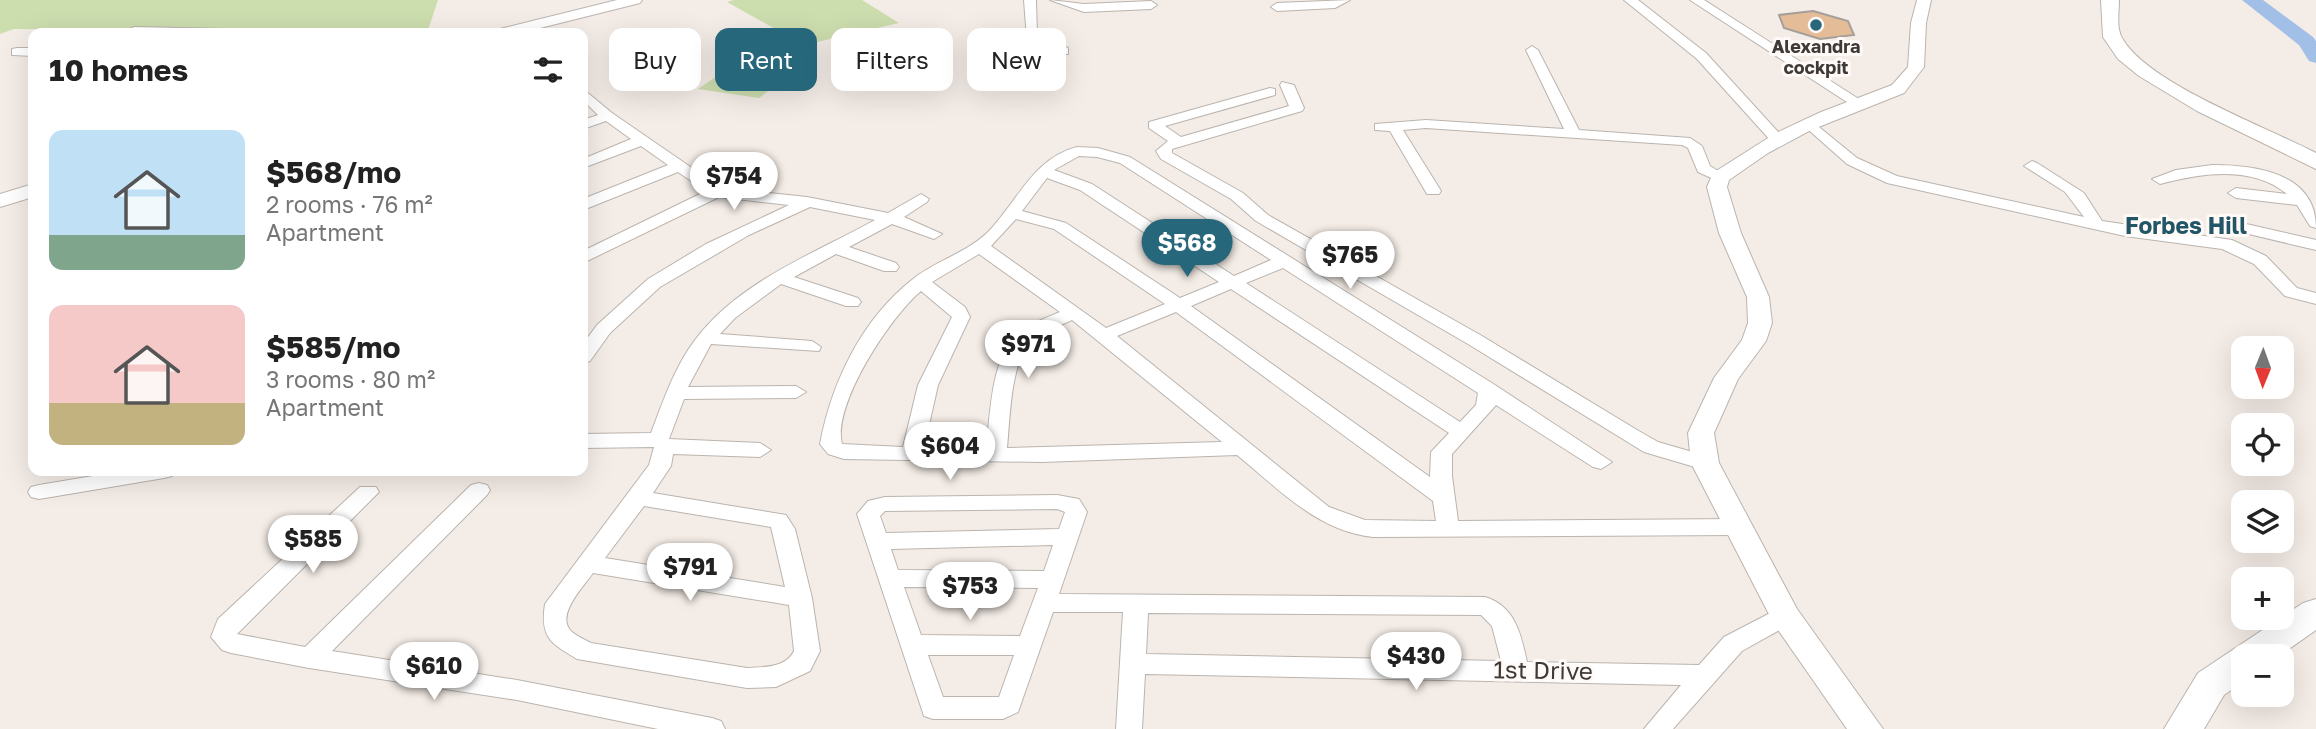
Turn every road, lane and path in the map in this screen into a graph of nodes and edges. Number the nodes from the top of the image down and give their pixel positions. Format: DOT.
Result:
graph roads {
  1 [pos="635,0"];
  2 [pos="1030,0"];
  3 [pos="1056,0"];
  4 [pos="1344,0"];
  5 [pos="1630,0"];
  6 [pos="1696,0"];
  7 [pos="1924,0"];
  8 [pos="2110,0"];
  9 [pos="1151,5"];
  10 [pos="1277,6"];
  11 [pos="522,28"];
  12 [pos="1031,28"];
  13 [pos="1532,50"];
  14 [pos="17,52"];
  15 [pos="28,52"];
  16 [pos="1287,85"];
  17 [pos="1270,92"];
  18 [pos="588,98"];
  19 [pos="1858,103"];
  20 [pos="607,116"];
  21 [pos="1808,122"];
  22 [pos="588,123"];
  23 [pos="1574,134"];
  24 [pos="1776,138"];
  25 [pos="643,140"];
  26 [pos="1180,143"];
  27 [pos="588,162"];
  28 [pos="2316,162"];
  29 [pos="2032,166"];
  30 [pos="677,167"];
  31 [pos="1044,172"];
  32 [pos="1720,177"];
  33 [pos="2160,179"];
  34 [pos="1433,191"];
  35 [pos="28,192"];
  36 [pos="717,192"];
  37 [pos="2236,193"];
  38 [pos="921,200"];
  39 [pos="0,201"];
  40 [pos="2302,201"];
  41 [pos="807,202"];
  42 [pos="588,203"];
  43 [pos="1012,213"];
  44 [pos="894,219"];
  45 [pos="2316,223"];
  46 [pos="2095,225"];
  47 [pos="2242,228"];
  48 [pos="934,234"];
  49 [pos="2316,245"];
  50 [pos="979,246"];
  51 [pos="835,248"];
  52 [pos="588,255"];
  53 [pos="1285,261"];
  54 [pos="890,267"];
  55 [pos="781,278"];
  56 [pos="920,282"];
  57 [pos="1231,282"];
  58 [pos="2316,299"];
  59 [pos="852,302"];
  60 [pos="1177,304"];
  61 [pos="1073,313"];
  62 [pos="1104,335"];
  63 [pos="706,338"];
  64 [pos="812,347"];
  65 [pos="588,350"];
  66 [pos="1488,389"];
  67 [pos="796,392"];
  68 [pos="676,393"];
  69 [pos="1460,431"];
  70 [pos="588,441"];
  71 [pos="662,443"];
  72 [pos="1239,448"];
  73 [pos="760,450"];
  74 [pos="912,454"];
  75 [pos="996,454"];
  76 [pos="1601,462"];
  77 [pos="1705,463"];
  78 [pos="109,476"];
  79 [pos="479,491"];
  80 [pos="40,492"];
  81 [pos="368,492"];
  82 [pos="638,498"];
  83 [pos="1444,498"];
  84 [pos="1738,527"];
  85 [pos="1448,529"];
  86 [pos="1066,537"];
  87 [pos="878,541"];
  88 [pos="588,564"];
  89 [pos="888,578"];
  90 [pos="1049,592"];
  91 [pos="800,598"];
  92 [pos="1136,603"];
  93 [pos="2316,612"];
  94 [pos="1785,616"];
  95 [pos="2269,644"];
  96 [pos="912,645"];
  97 [pos="1028,646"];
  98 [pos="310,658"];
  99 [pos="1131,664"];
  100 [pos="1516,670"];
  101 [pos="2231,671"];
  102 [pos="1702,675"];
  103 [pos="712,729"];
  104 [pos="1129,729"];
  105 [pos="1657,729"];
  106 [pos="1866,729"];
  107 [pos="2183,729"];
  1 -- 11 [label="street"];
  2 -- 12 [label="street"];
  3 -- 9 [label="street"];
  4 -- 10 [label="street"];
  5 -- 24 [label="street"];
  6 -- 19 [label="street"];
  7 -- 19 [label="street"];
  8 -- 28 [label="main road"];
  13 -- 23 [label="street"];
  14 -- 15 [label="street"];
  16 -- 26 [label="street"];
  17 -- 26 [label="street"];
  18 -- 20 [label="street"];
  19 -- 21 [label="street"];
  20 -- 22 [label="street"];
  20 -- 25 [label="street"];
  21 -- 24 [label="street"];
  21 -- 46 [label="street"];
  23 -- 32 [label="street"];
  23 -- 34 [label="street"];
  24 -- 32 [label="street"];
  25 -- 27 [label="street"];
  25 -- 30 [label="street"];
  26 -- 77 [label="street"];
  29 -- 46 [label="street"];
  30 -- 36 [label="street"];
  30 -- 42 [label="street"];
  31 -- 43 [label="street"];
  31 -- 53 [label="street"];
  31 -- 57 [label="street"];
  32 -- 77 [label="street"];
  33 -- 40 [label="street"];
  35 -- 39 [label="street"];
  36 -- 41 [label="street"];
  36 -- 52 [label="street"];
  37 -- 40 [label="street"];
  38 -- 44 [label="street"];
  40 -- 45 [label="street"];
  41 -- 44 [label="street"];
  41 -- 65 [label="street"];
  43 -- 50 [label="street"];
  43 -- 60 [label="street"];
  44 -- 48 [label="street"];
  44 -- 51 [label="street"];
  46 -- 58 [label="street"];
  47 -- 49 [label="street"];
  50 -- 56 [label="street"];
  50 -- 61 [label="street"];
  51 -- 54 [label="street"];
  51 -- 55 [label="street"];
  53 -- 57 [label="street"];
  53 -- 66 [label="street"];
  55 -- 59 [label="street"];
  55 -- 63 [label="street"];
  56 -- 74 [label="street"];
  56 -- 74 [label="street"];
  57 -- 60 [label="street"];
  57 -- 69 [label="street"];
  60 -- 62 [label="street"];
  60 -- 83 [label="street"];
  61 -- 62 [label="street"];
  61 -- 75 [label="street"];
  62 -- 72 [label="street"];
  63 -- 64 [label="street"];
  63 -- 68 [label="street"];
  66 -- 69 [label="street"];
  66 -- 76 [label="street"];
  67 -- 68 [label="street"];
  68 -- 71 [label="street"];
  69 -- 83 [label="street"];
  70 -- 71 [label="street"];
  71 -- 73 [label="street"];
  71 -- 82 [label="street"];
  72 -- 75 [label="street"];
  72 -- 85 [label="street"];
  74 -- 75 [label="street"];
  77 -- 84 [label="street"];
  78 -- 80 [label="street"];
  79 -- 98 [label="street"];
  81 -- 98 [label="street"];
  82 -- 88 [label="street"];
  82 -- 91 [label="street"];
  83 -- 85 [label="street"];
  84 -- 85 [label="street"];
  84 -- 94 [label="street"];
  86 -- 87 [label="street"];
  86 -- 87 [label="street"];
  86 -- 90 [label="street"];
  87 -- 89 [label="street"];
  88 -- 91 [label="street"];
  88 -- 91 [label="street"];
  89 -- 90 [label="street"];
  89 -- 96 [label="street"];
  90 -- 92 [label="street"];
  90 -- 97 [label="street"];
  92 -- 99 [label="street"];
  92 -- 100 [label="street"];
  93 -- 95 [label="main road"];
  94 -- 102 [label="street"];
  94 -- 106 [label="street"];
  96 -- 97 [label="street"];
  96 -- 97 [label="street"];
  98 -- 103 [label="street"];
  99 -- 100 [label="street, 1st Drive"];
  99 -- 104 [label="street"];
  100 -- 102 [label="street, 1st Drive"];
  101 -- 107 [label="main road"];
  102 -- 105 [label="street"];
}
